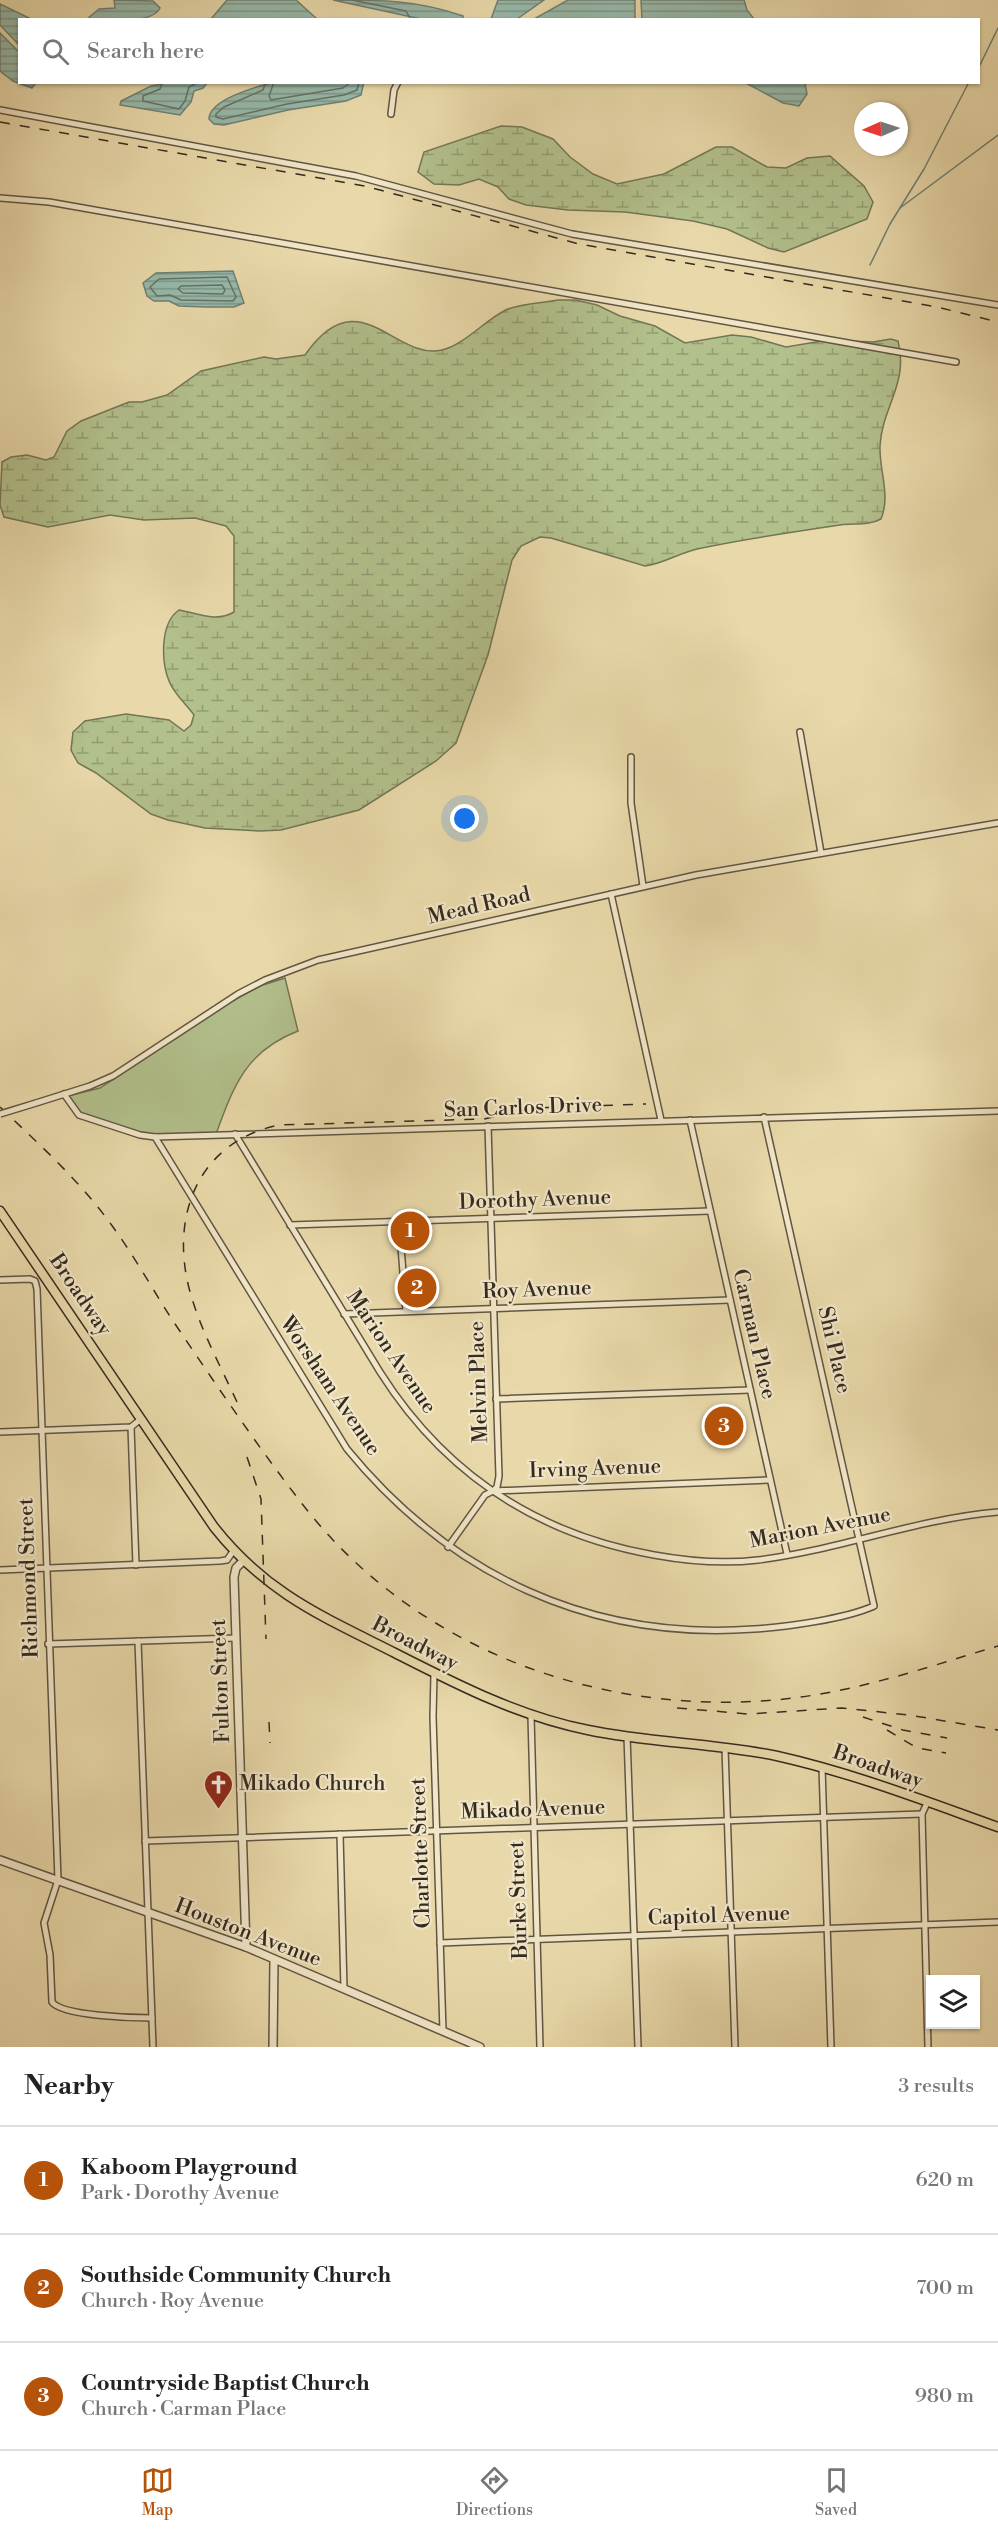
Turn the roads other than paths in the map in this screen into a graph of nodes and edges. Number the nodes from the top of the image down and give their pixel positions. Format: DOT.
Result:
graph roads {
  1 [pos="397,84"];
  2 [pos="0,110"];
  3 [pos="391,114"];
  4 [pos="0,198"];
  5 [pos="998,305"];
  6 [pos="956,362"];
  7 [pos="800,732"];
  8 [pos="631,757"];
  9 [pos="998,823"];
  10 [pos="821,853"];
  11 [pos="643,886"];
  12 [pos="611,894"];
  13 [pos="64,1094"];
  14 [pos="998,1111"];
  15 [pos="0,1114"];
  16 [pos="764,1117"];
  17 [pos="661,1120"];
  18 [pos="690,1120"];
  19 [pos="488,1126"];
  20 [pos="235,1134"];
  21 [pos="155,1137"];
  22 [pos="0,1211"];
  23 [pos="710,1211"];
  24 [pos="491,1218"];
  25 [pos="399,1221"];
  26 [pos="290,1225"];
  27 [pos="0,1280"];
  28 [pos="50,1283"];
  29 [pos="37,1289"];
  30 [pos="730,1300"];
  31 [pos="494,1308"];
  32 [pos="406,1311"];
  33 [pos="344,1314"];
  34 [pos="750,1390"];
  35 [pos="496,1399"];
  36 [pos="141,1419"];
  37 [pos="131,1427"];
  38 [pos="41,1430"];
  39 [pos="0,1432"];
  40 [pos="770,1480"];
  41 [pos="493,1491"];
  42 [pos="998,1512"];
  43 [pos="859,1538"];
  44 [pos="448,1547"];
  45 [pos="234,1550"];
  46 [pos="787,1554"];
  47 [pos="243,1561"];
  48 [pos="136,1565"];
  49 [pos="45,1568"];
  50 [pos="0,1570"];
  51 [pos="871,1591"];
  52 [pos="236,1638"];
  53 [pos="138,1641"];
  54 [pos="48,1644"];
  55 [pos="434,1674"];
  56 [pos="531,1716"];
  57 [pos="627,1736"];
  58 [pos="725,1748"];
  59 [pos="822,1767"];
  60 [pos="927,1803"];
  61 [pos="922,1814"];
  62 [pos="823,1815"];
  63 [pos="726,1819"];
  64 [pos="631,1823"];
  65 [pos="533,1827"];
  66 [pos="998,1827"];
  67 [pos="436,1830"];
  68 [pos="340,1834"];
  69 [pos="243,1837"];
  70 [pos="145,1841"];
  71 [pos="0,1860"];
  72 [pos="58,1880"];
  73 [pos="148,1912"];
  74 [pos="998,1922"];
  75 [pos="925,1924"];
  76 [pos="827,1928"];
  77 [pos="731,1932"];
  78 [pos="634,1935"];
  79 [pos="536,1939"];
  80 [pos="440,1943"];
  81 [pos="246,1947"];
  82 [pos="274,1960"];
  83 [pos="344,1989"];
  84 [pos="152,2018"];
  85 [pos="443,2031"];
  86 [pos="153,2047"];
  87 [pos="273,2047"];
  88 [pos="480,2047"];
  89 [pos="540,2047"];
  90 [pos="638,2047"];
  91 [pos="735,2047"];
  92 [pos="831,2047"];
  93 [pos="928,2047"];
  1 -- 3 [label="street"];
  2 -- 5 [label="street"];
  4 -- 6 [label="street"];
  7 -- 10 [label="street"];
  8 -- 11 [label="street"];
  9 -- 10 [label="street, Mead Road"];
  10 -- 11 [label="street, Mead Road"];
  11 -- 12 [label="street, Mead Road"];
  12 -- 13 [label="street, Mead Road"];
  12 -- 17 [label="street"];
  13 -- 15 [label="street, Mead Road, bridge"];
  13 -- 21 [label="street, San Carlos Drive"];
  14 -- 16 [label="street, San Carlos Drive"];
  16 -- 18 [label="street, San Carlos Drive"];
  16 -- 43 [label="street, Shi Place"];
  17 -- 18 [label="street, San Carlos Drive"];
  17 -- 19 [label="street, San Carlos Drive"];
  18 -- 23 [label="street, Carman Place"];
  19 -- 20 [label="street, San Carlos Drive"];
  19 -- 24 [label="street, Melvin Place"];
  20 -- 21 [label="street, San Carlos Drive"];
  20 -- 26 [label="street, Marion Avenue"];
  21 -- 44 [label="street, Worsham Avenue"];
  22 -- 28 [label="main road, Broadway"];
  23 -- 24 [label="street, Dorothy Avenue"];
  23 -- 30 [label="street, Carman Place"];
  24 -- 25 [label="street, Dorothy Avenue"];
  24 -- 31 [label="street, Melvin Place"];
  25 -- 26 [label="street, Dorothy Avenue"];
  25 -- 32 [label="street"];
  26 -- 33 [label="street, Marion Avenue"];
  27 -- 29 [label="street"];
  28 -- 29 [label="street"];
  28 -- 36 [label="main road, Broadway"];
  29 -- 38 [label="street, Richmond Street"];
  30 -- 31 [label="street, Roy Avenue"];
  30 -- 34 [label="street, Carman Place"];
  31 -- 32 [label="street, Roy Avenue"];
  31 -- 35 [label="street, Melvin Place"];
  32 -- 33 [label="street, Roy Avenue"];
  33 -- 41 [label="street, Marion Avenue"];
  34 -- 35 [label="street"];
  34 -- 40 [label="street, Carman Place"];
  35 -- 41 [label="street, Melvin Place"];
  36 -- 37 [label="street"];
  36 -- 45 [label="main road, Broadway"];
  37 -- 38 [label="street"];
  37 -- 48 [label="street"];
  38 -- 39 [label="street"];
  38 -- 49 [label="street, Richmond Street"];
  40 -- 41 [label="street, Irving Avenue"];
  40 -- 46 [label="street, Carman Place"];
  41 -- 44 [label="street"];
  41 -- 46 [label="street, Marion Avenue"];
  42 -- 43 [label="street, Marion Avenue"];
  43 -- 46 [label="street, Marion Avenue"];
  43 -- 51 [label="street, Shi Place"];
  44 -- 51 [label="street, Worsham Avenue"];
  45 -- 47 [label="main road, Broadway"];
  45 -- 48 [label="street"];
  47 -- 52 [label="street, Fulton Street"];
  47 -- 55 [label="main road, Broadway"];
  48 -- 49 [label="street"];
  49 -- 50 [label="street"];
  49 -- 54 [label="street, Richmond Street"];
  52 -- 53 [label="street"];
  52 -- 69 [label="street, Fulton Street"];
  53 -- 54 [label="street"];
  53 -- 70 [label="street"];
  54 -- 72 [label="street, Richmond Street"];
  55 -- 56 [label="main road, Broadway"];
  55 -- 67 [label="street, Charlotte Street"];
  56 -- 57 [label="main road, Broadway"];
  56 -- 65 [label="street, Burke Street"];
  57 -- 58 [label="main road, Broadway"];
  57 -- 64 [label="street"];
  58 -- 59 [label="main road, Broadway"];
  58 -- 63 [label="street"];
  59 -- 60 [label="main road, Broadway"];
  59 -- 62 [label="street"];
  60 -- 61 [label="street"];
  60 -- 66 [label="main road, Broadway"];
  61 -- 62 [label="street, Mikado Avenue"];
  61 -- 75 [label="street"];
  62 -- 63 [label="street, Mikado Avenue"];
  62 -- 76 [label="street"];
  63 -- 64 [label="street, Mikado Avenue"];
  63 -- 77 [label="street"];
  64 -- 65 [label="street, Mikado Avenue"];
  64 -- 78 [label="street"];
  65 -- 67 [label="street, Mikado Avenue"];
  65 -- 79 [label="street, Burke Street"];
  67 -- 68 [label="street, Mikado Avenue"];
  67 -- 80 [label="street, Charlotte Street"];
  68 -- 69 [label="street, Mikado Avenue"];
  68 -- 83 [label="street"];
  69 -- 70 [label="street, Mikado Avenue"];
  69 -- 81 [label="street, Fulton Street"];
  70 -- 73 [label="street"];
  71 -- 72 [label="street, Houston Avenue"];
  72 -- 73 [label="street, Houston Avenue"];
  72 -- 84 [label="street"];
  73 -- 81 [label="street, Houston Avenue"];
  73 -- 84 [label="street"];
  74 -- 75 [label="street, Capitol Avenue"];
  75 -- 76 [label="street, Capitol Avenue"];
  75 -- 93 [label="street"];
  76 -- 77 [label="street, Capitol Avenue"];
  76 -- 92 [label="street"];
  77 -- 78 [label="street, Capitol Avenue"];
  77 -- 91 [label="street"];
  78 -- 79 [label="street, Capitol Avenue"];
  78 -- 90 [label="street"];
  79 -- 80 [label="street, Capitol Avenue"];
  79 -- 89 [label="street, Burke Street"];
  80 -- 85 [label="street, Charlotte Street"];
  81 -- 82 [label="street, Houston Avenue"];
  82 -- 83 [label="street, Houston Avenue"];
  82 -- 87 [label="street"];
  83 -- 85 [label="street, Houston Avenue"];
  84 -- 86 [label="street"];
  85 -- 88 [label="street, Houston Avenue"];
}
